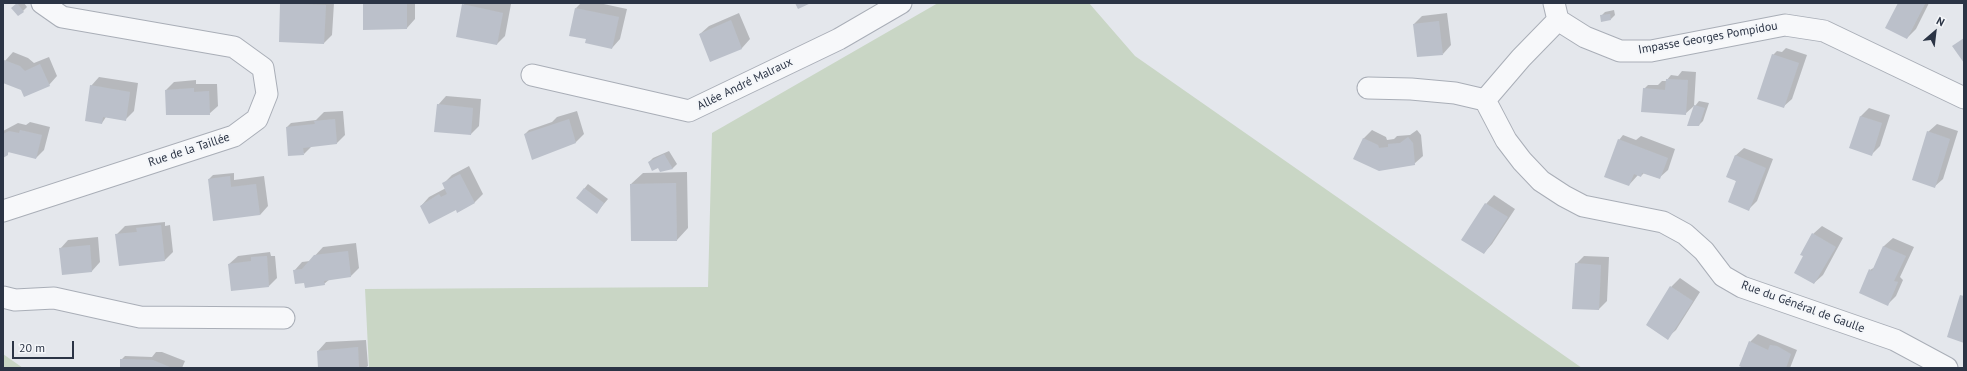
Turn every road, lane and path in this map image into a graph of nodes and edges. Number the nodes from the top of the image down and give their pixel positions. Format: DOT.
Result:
graph roads {
  1 [pos="42,3"];
  2 [pos="901,3"];
  3 [pos="1556,11"];
  4 [pos="532,75"];
  5 [pos="1368,88"];
  6 [pos="1964,98"];
  7 [pos="1485,100"];
  8 [pos="3,211"];
  9 [pos="3,297"];
  10 [pos="284,318"];
  11 [pos="1947,368"];
  1 -- 8 [label="street, Rue de la Taillée"];
  2 -- 4 [label="street, Allée André Malraux"];
  3 -- 6 [label="street, Impasse Georges Pompidou"];
  3 -- 7 [label="street"];
  5 -- 7 [label="street"];
  7 -- 11 [label="street, Rue du Général de Gaulle"];
  9 -- 10 [label="street"];
}
